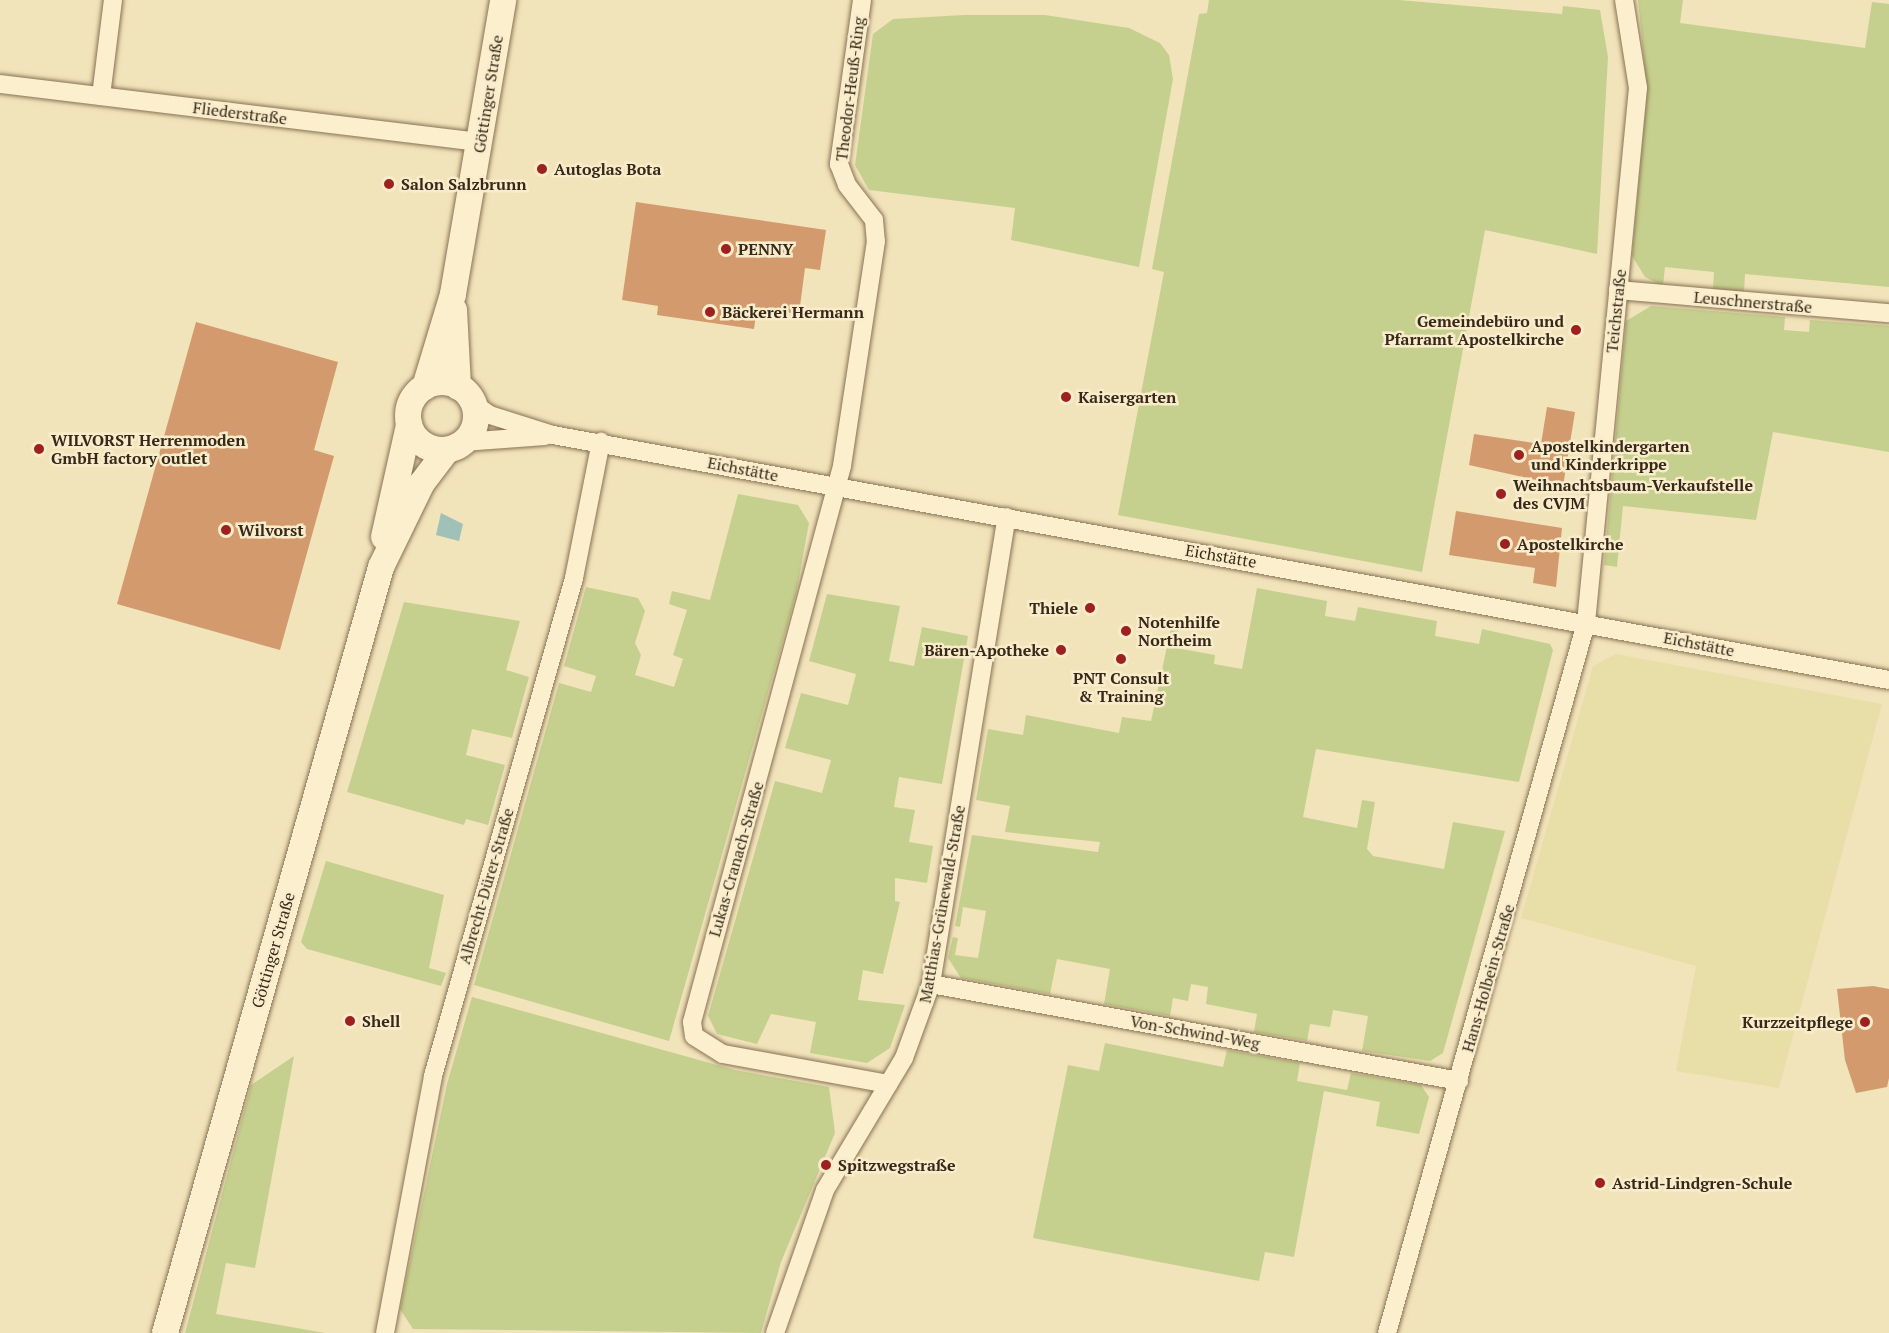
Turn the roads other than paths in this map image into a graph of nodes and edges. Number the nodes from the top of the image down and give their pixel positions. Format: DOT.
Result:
graph roads {
  1 [pos="113,0"];
  2 [pos="503,0"];
  3 [pos="862,0"];
  4 [pos="1624,0"];
  5 [pos="0,84"];
  6 [pos="101,96"];
  7 [pos="481,141"];
  8 [pos="1618,290"];
  9 [pos="453,294"];
  10 [pos="1889,313"];
  11 [pos="425,387"];
  12 [pos="466,396"];
  13 [pos="409,425"];
  14 [pos="553,435"];
  15 [pos="601,442"];
  16 [pos="455,446"];
  17 [pos="835,487"];
  18 [pos="1007,517"];
  19 [pos="381,567"];
  20 [pos="1586,623"];
  21 [pos="1889,680"];
  22 [pos="931,984"];
  23 [pos="1459,1081"];
  24 [pos="888,1084"];
  25 [pos="165,1333"];
  26 [pos="385,1333"];
  27 [pos="775,1333"];
  28 [pos="1387,1333"];
  1 -- 6 [label="street"];
  2 -- 7 [label="main road, Göttinger Straße"];
  3 -- 17 [label="street, Theodor-Heuß-Ring"];
  4 -- 8 [label="street, Teichstraße"];
  5 -- 6 [label="street, Fliederstraße"];
  6 -- 7 [label="street, Fliederstraße"];
  7 -- 9 [label="main road, Göttinger Straße"];
  8 -- 10 [label="street, Leuschnerstraße"];
  8 -- 20 [label="street, Teichstraße"];
  9 -- 11 [label="main road, Göttinger Straße"];
  9 -- 12 [label="main road, Göttinger Straße"];
  11 -- 12 [label="main road"];
  11 -- 13 [label="main road, Göttinger Straße"];
  12 -- 14 [label="street, Eichstätte"];
  12 -- 16 [label="main road, Göttinger Straße"];
  13 -- 16 [label="main road"];
  13 -- 19 [label="main road, Göttinger Straße"];
  14 -- 15 [label="street, Eichstätte"];
  14 -- 16 [label="street, Eichstätte"];
  15 -- 17 [label="street, Eichstätte"];
  15 -- 26 [label="street, Albrecht-Dürer-Straße"];
  16 -- 19 [label="main road, Göttinger Straße"];
  17 -- 18 [label="street, Eichstätte"];
  17 -- 24 [label="street, Lukas-Cranach-Straße"];
  18 -- 20 [label="street, Eichstätte"];
  18 -- 22 [label="street, Matthias-Grünewald-Straße"];
  19 -- 25 [label="main road, Göttinger Straße"];
  20 -- 21 [label="street, Eichstätte"];
  20 -- 23 [label="street, Hans-Holbein-Straße"];
  22 -- 23 [label="street, Von-Schwind-Weg"];
  22 -- 24 [label="street, Matthias-Grünewald-Straße"];
  23 -- 28 [label="street, Hans-Holbein-Straße"];
  24 -- 27 [label="street, Matthias-Grünewald-Straße"];
}
